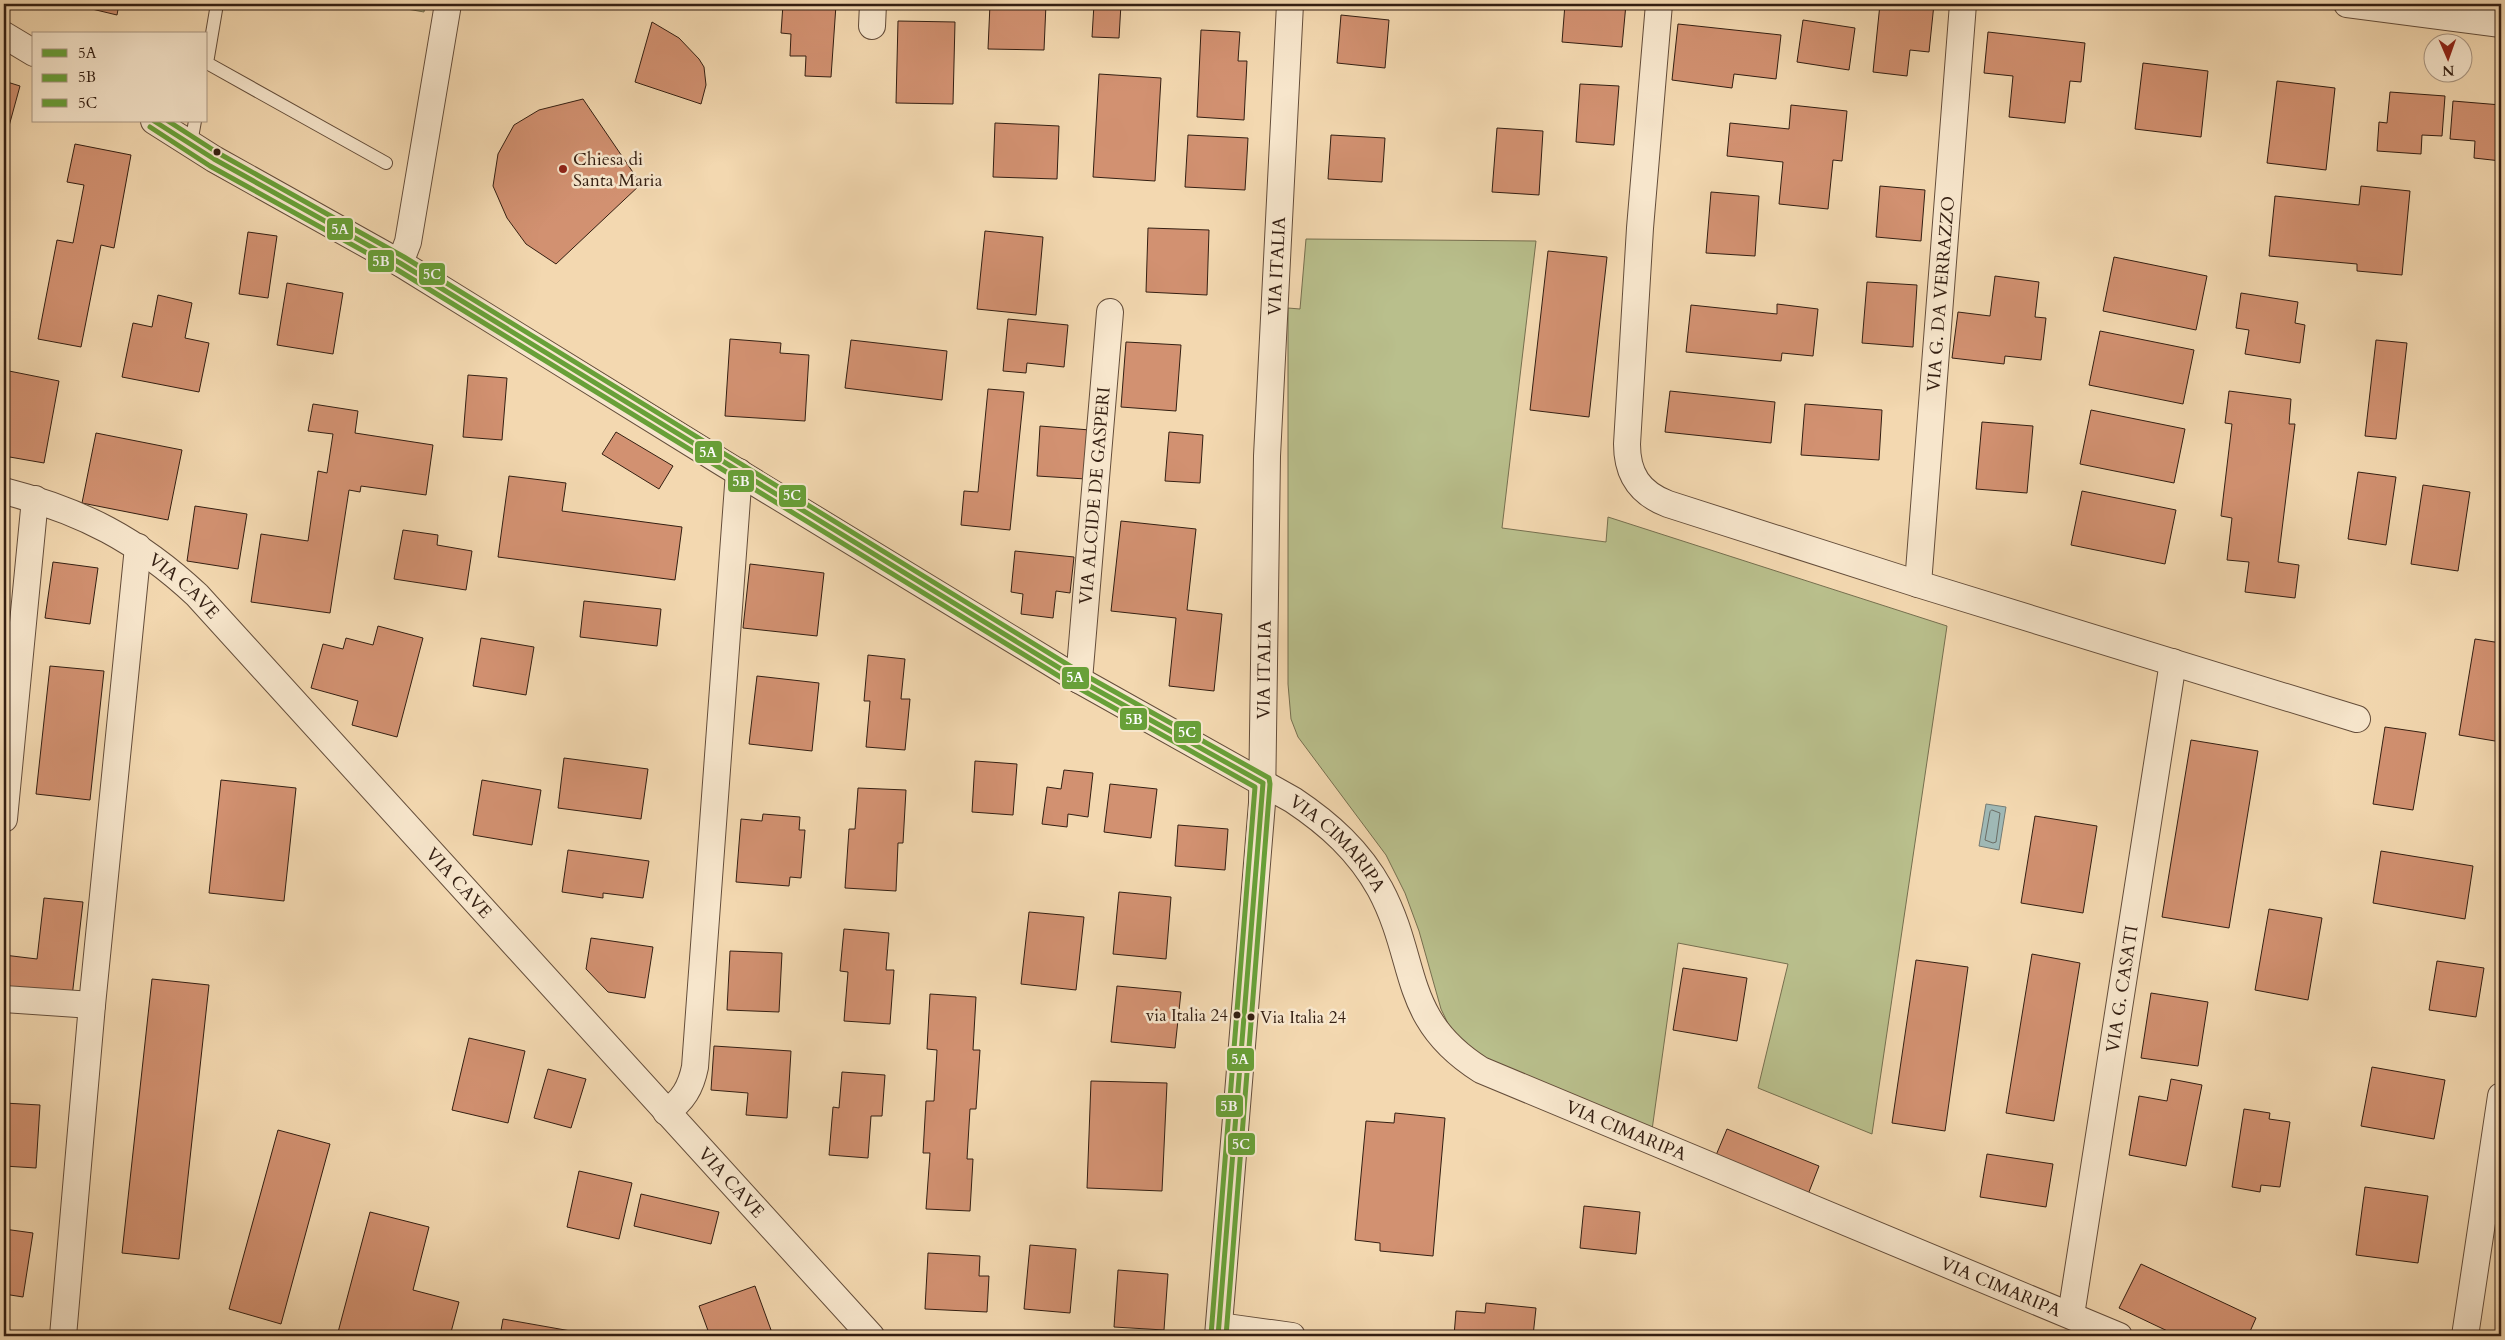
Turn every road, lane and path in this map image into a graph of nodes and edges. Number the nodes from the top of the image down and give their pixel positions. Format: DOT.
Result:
graph roads {
  1 [pos="217,4"];
  2 [pos="448,4"];
  3 [pos="1290,4"];
  4 [pos="1659,4"];
  5 [pos="1963,4"];
  6 [pos="2347,4"];
  7 [pos="2388,6"];
  8 [pos="2490,16"];
  9 [pos="4,35"];
  10 [pos="32,51"];
  11 [pos="208,59"];
  12 [pos="208,66"];
  13 [pos="158,122"];
  14 [pos="193,132"];
  15 [pos="386,163"];
  16 [pos="400,263"];
  17 [pos="1110,312"];
  18 [pos="739,472"];
  19 [pos="4,491"];
  20 [pos="35,499"];
  21 [pos="138,546"];
  22 [pos="1918,584"];
  23 [pos="2173,662"];
  24 [pos="1079,680"];
  25 [pos="2357,719"];
  26 [pos="1263,783"];
  27 [pos="4,819"];
  28 [pos="4,999"];
  29 [pos="92,1005"];
  30 [pos="2501,1096"];
  31 [pos="666,1112"];
  32 [pos="2071,1315"];
  33 [pos="1218,1331"];
  34 [pos="63,1336"];
  35 [pos="871,1336"];
  36 [pos="1292,1336"];
  37 [pos="2119,1336"];
  38 [pos="2465,1336"];
  1 -- 11 [label="lane"];
  2 -- 16 [label="street"];
  3 -- 26 [label="street, VIA ITALIA"];
  4 -- 22 [label="street"];
  5 -- 22 [label="street, VIA G. DA VERRAZZO"];
  6 -- 7 [label="street"];
  7 -- 8 [label="street"];
  9 -- 10 [label="street"];
  12 -- 15 [label="lane"];
  13 -- 14 [label="street, VIA CIMARIPA"];
  14 -- 16 [label="street, VIA CIMARIPA"];
  16 -- 18 [label="street, VIA CIMARIPA"];
  17 -- 24 [label="street, VIA ALCIDE DE GASPERI"];
  18 -- 24 [label="street, VIA CIMARIPA"];
  18 -- 31 [label="street"];
  19 -- 20 [label="street, VIA CAVE"];
  20 -- 21 [label="street, VIA CAVE"];
  20 -- 27 [label="street"];
  21 -- 29 [label="street"];
  21 -- 31 [label="street, VIA CAVE"];
  22 -- 23 [label="street"];
  23 -- 25 [label="street"];
  23 -- 32 [label="street, VIA G. CASATI"];
  24 -- 26 [label="street, VIA CIMARIPA"];
  26 -- 32 [label="street, VIA CIMARIPA"];
  26 -- 33 [label="street, VIA ITALIA"];
  28 -- 29 [label="street"];
  29 -- 34 [label="street"];
  30 -- 38 [label="street"];
  31 -- 35 [label="street, VIA CAVE"];
  32 -- 37 [label="street, VIA CIMARIPA"];
  33 -- 36 [label="street"];
}
